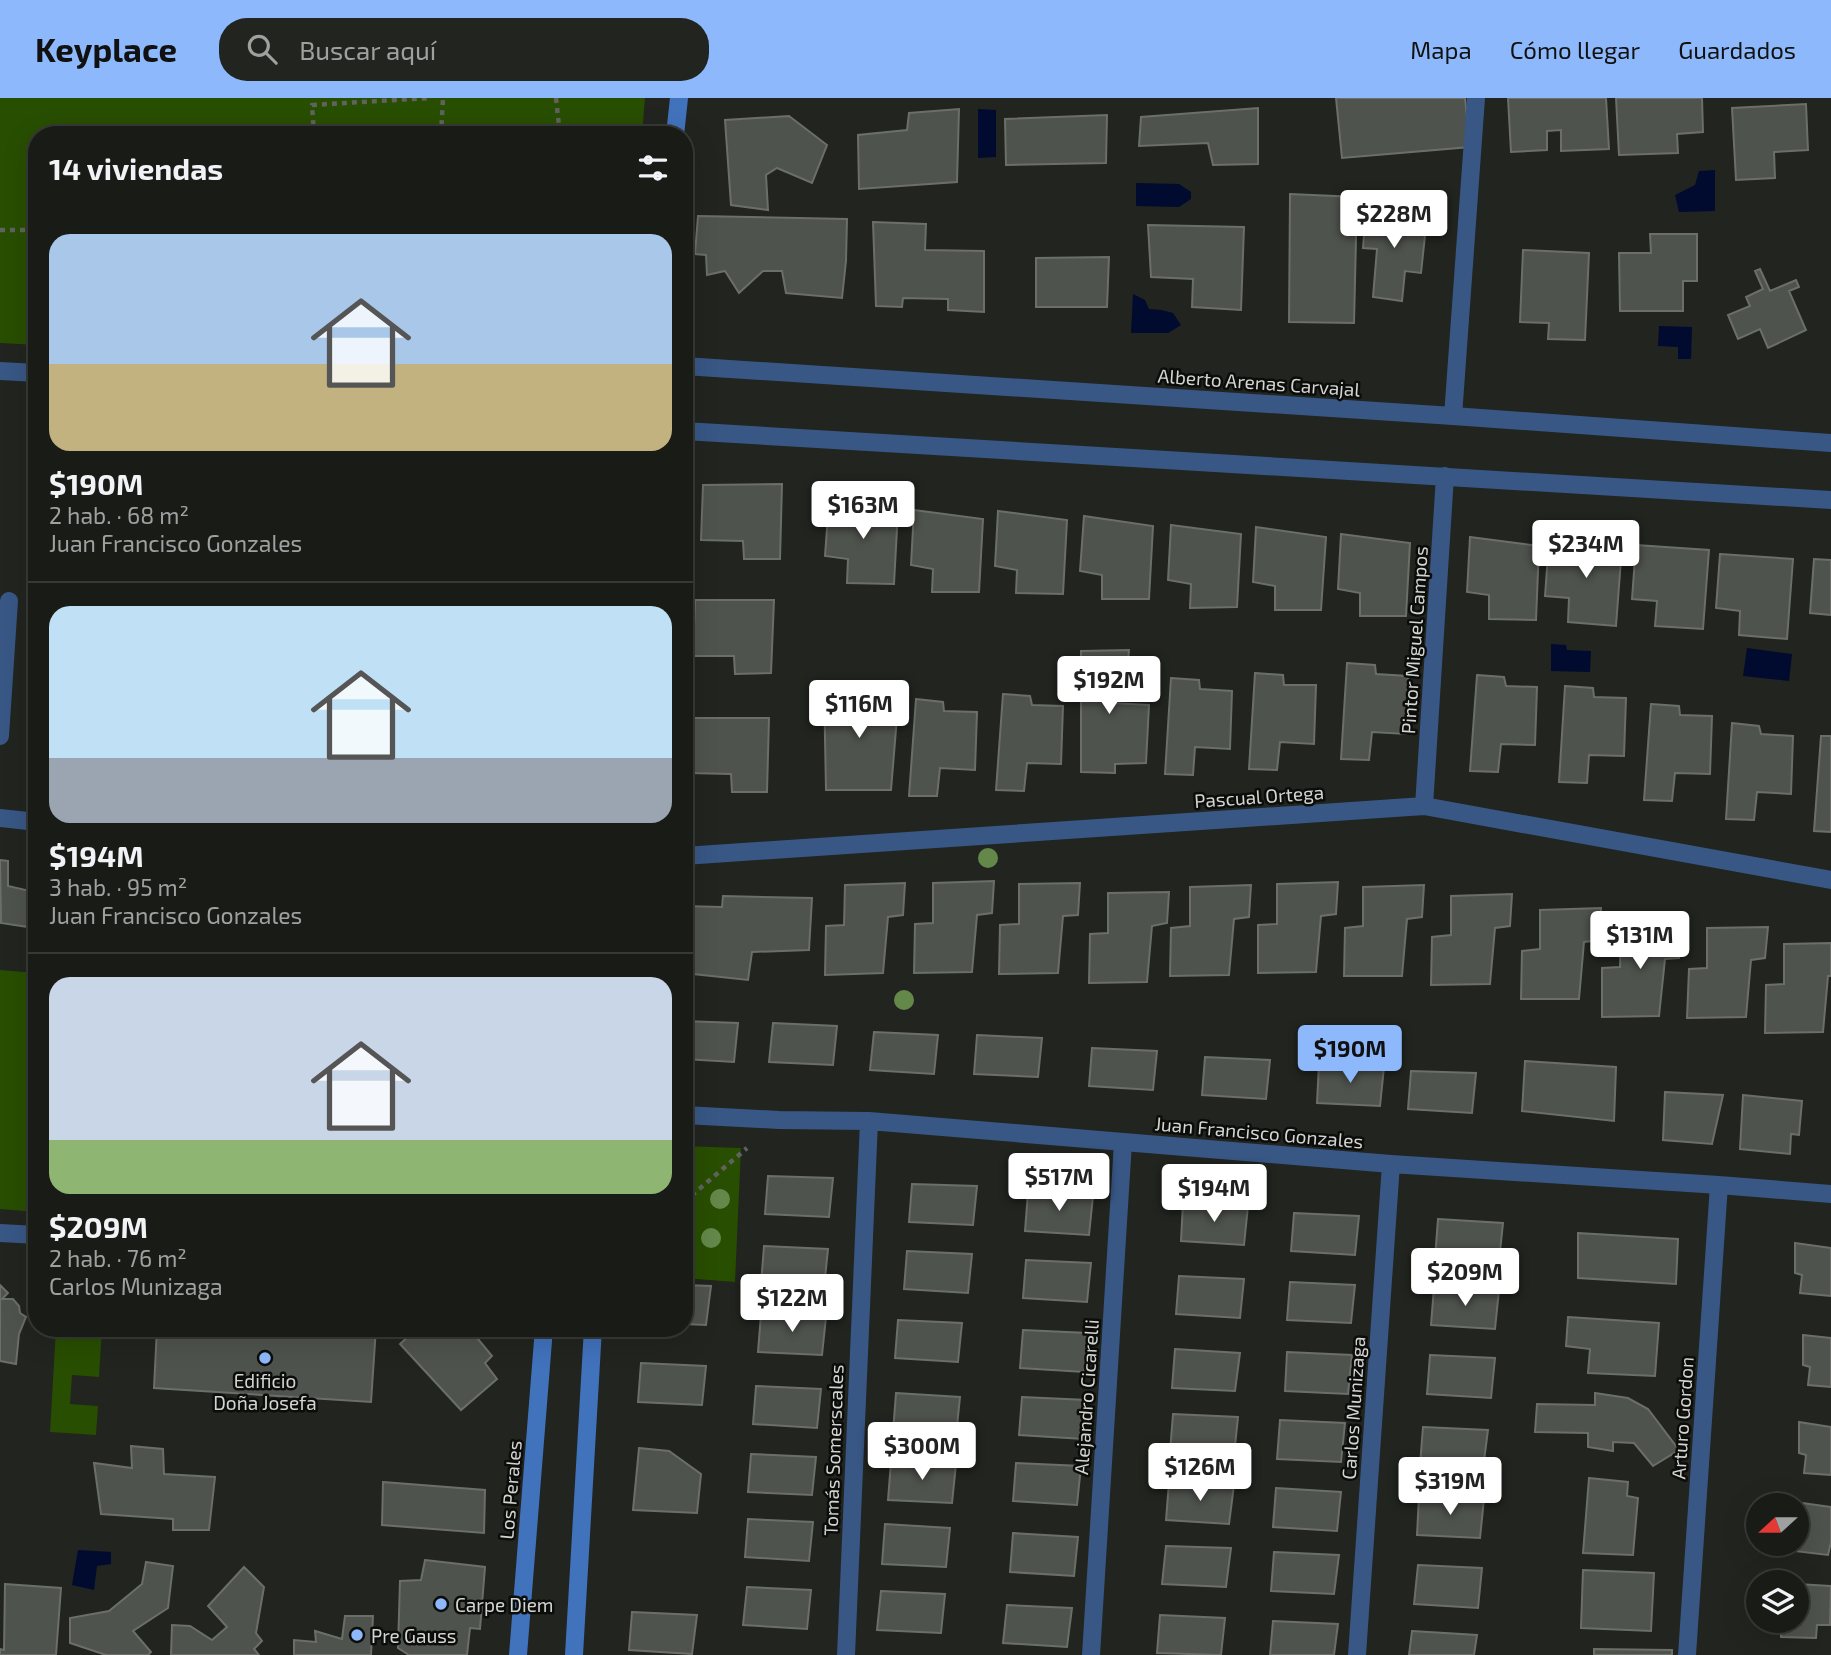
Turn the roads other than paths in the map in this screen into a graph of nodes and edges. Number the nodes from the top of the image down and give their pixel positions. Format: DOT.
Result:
graph roads {
  1 [pos="678,98"];
  2 [pos="1476,98"];
  3 [pos="676,126"];
  4 [pos="693,367"];
  5 [pos="0,371"];
  6 [pos="28,373"];
  7 [pos="1453,416"];
  8 [pos="693,432"];
  9 [pos="1831,443"];
  10 [pos="1445,476"];
  11 [pos="1831,500"];
  12 [pos="9,601"];
  13 [pos="0,736"];
  14 [pos="1424,806"];
  15 [pos="0,818"];
  16 [pos="28,821"];
  17 [pos="693,855"];
  18 [pos="1831,880"];
  19 [pos="693,1115"];
  20 [pos="869,1121"];
  21 [pos="1123,1142"];
  22 [pos="1391,1164"];
  23 [pos="1719,1185"];
  24 [pos="1831,1194"];
  25 [pos="0,1233"];
  26 [pos="28,1235"];
  27 [pos="543,1337"];
  28 [pos="592,1337"];
  29 [pos="518,1655"];
  30 [pos="574,1655"];
  31 [pos="846,1655"];
  32 [pos="1091,1655"];
  33 [pos="1357,1655"];
  34 [pos="1688,1655"];
  1 -- 3 [label="main road"];
  2 -- 7 [label="street"];
  4 -- 7 [label="street, Alberto Arenas Carvajal"];
  5 -- 6 [label="street"];
  7 -- 9 [label="street, Alberto Arenas Carvajal"];
  8 -- 10 [label="street"];
  10 -- 11 [label="street"];
  10 -- 14 [label="street, Pintor Miguel Campos"];
  12 -- 13 [label="street"];
  14 -- 17 [label="street, Pascual Ortega"];
  14 -- 18 [label="street, Pascual Ortega"];
  15 -- 16 [label="street"];
  19 -- 20 [label="street, Juan Francisco Gonzales"];
  20 -- 21 [label="street, Juan Francisco Gonzales"];
  20 -- 31 [label="street, Tomás Somerscales"];
  21 -- 22 [label="street, Juan Francisco Gonzales"];
  21 -- 32 [label="street, Alejandro Cicarelli"];
  22 -- 23 [label="street, Juan Francisco Gonzales"];
  22 -- 33 [label="street, Carlos Munizaga"];
  23 -- 24 [label="street, Juan Francisco Gonzales"];
  23 -- 34 [label="street, Arturo Gordon"];
  25 -- 26 [label="street"];
  27 -- 29 [label="main road, Los Perales"];
  28 -- 30 [label="main road"];
}
